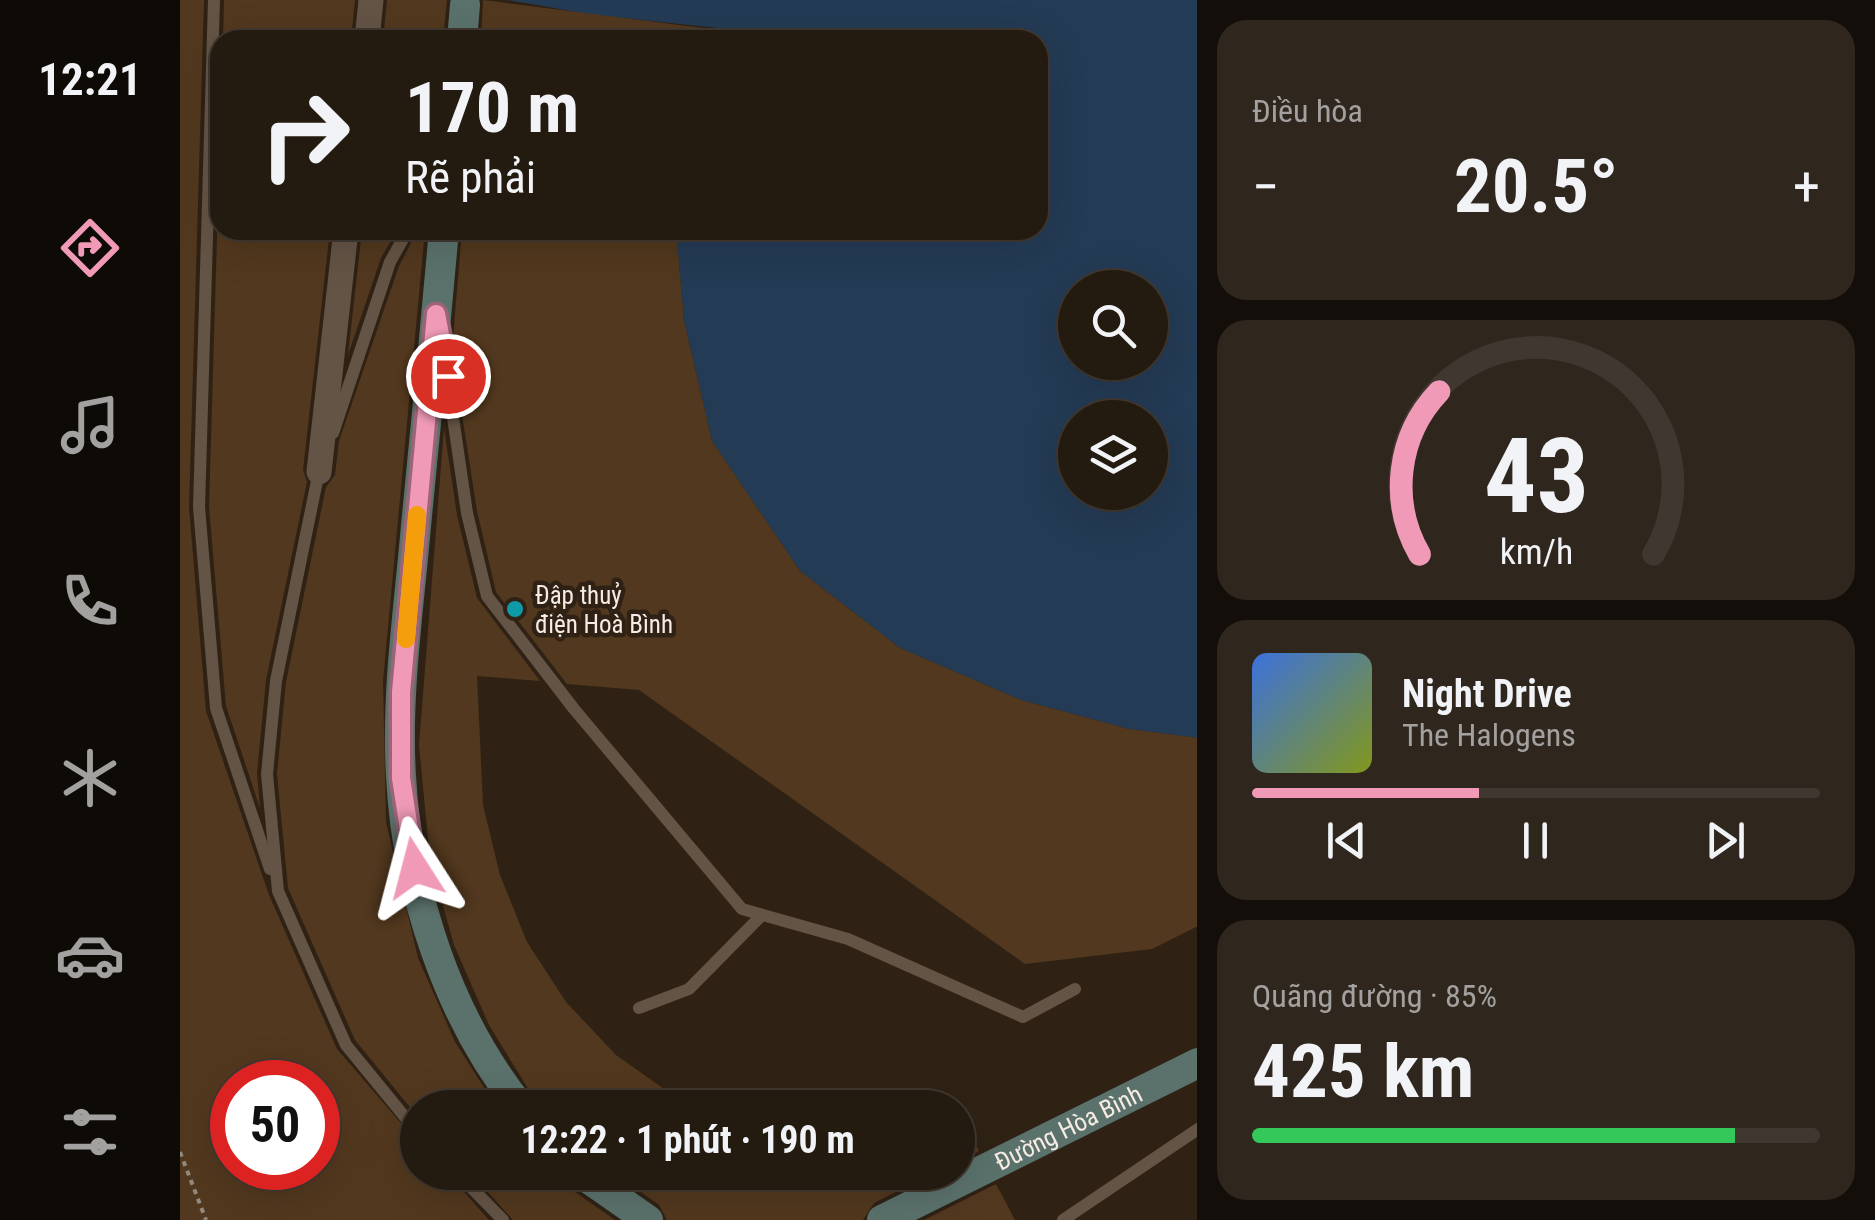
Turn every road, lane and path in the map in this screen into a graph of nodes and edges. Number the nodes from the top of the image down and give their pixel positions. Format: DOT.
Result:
graph roads {
  1 [pos="214,0"];
  2 [pos="371,0"];
  3 [pos="465,5"];
  4 [pos="213,30"];
  5 [pos="368,30"];
  6 [pos="463,30"];
  7 [pos="210,135"];
  8 [pos="345,240"];
  9 [pos="402,240"];
  10 [pos="443,240"];
  11 [pos="436,314"];
  12 [pos="318,472"];
  13 [pos="278,891"];
  14 [pos="761,916"];
  15 [pos="1075,990"];
  16 [pos="639,1008"];
  17 [pos="1197,1063"];
  18 [pos="506,1090"];
  19 [pos="400,1111"];
  20 [pos="1197,1130"];
  21 [pos="180,1152"];
  22 [pos="473,1190"];
  23 [pos="605,1190"];
  24 [pos="206,1220"];
  25 [pos="502,1220"];
  26 [pos="648,1220"];
  27 [pos="882,1220"];
  28 [pos="1063,1220"];
  1 -- 4 [label="lane"];
  2 -- 5 [label="street"];
  3 -- 6 [label="main road"];
  7 -- 13 [label="lane"];
  8 -- 12 [label="street"];
  9 -- 12 [label="lane"];
  10 -- 11 [label="main road"];
  11 -- 14 [label="lane"];
  11 -- 18 [label="main road"];
  12 -- 13 [label="lane"];
  13 -- 19 [label="lane"];
  14 -- 15 [label="lane"];
  14 -- 16 [label="lane"];
  17 -- 27 [label="main road, Đường Hòa Bình"];
  20 -- 28 [label="lane"];
  21 -- 24 [label="path"];
  22 -- 25 [label="lane"];
  23 -- 26 [label="main road"];
}
